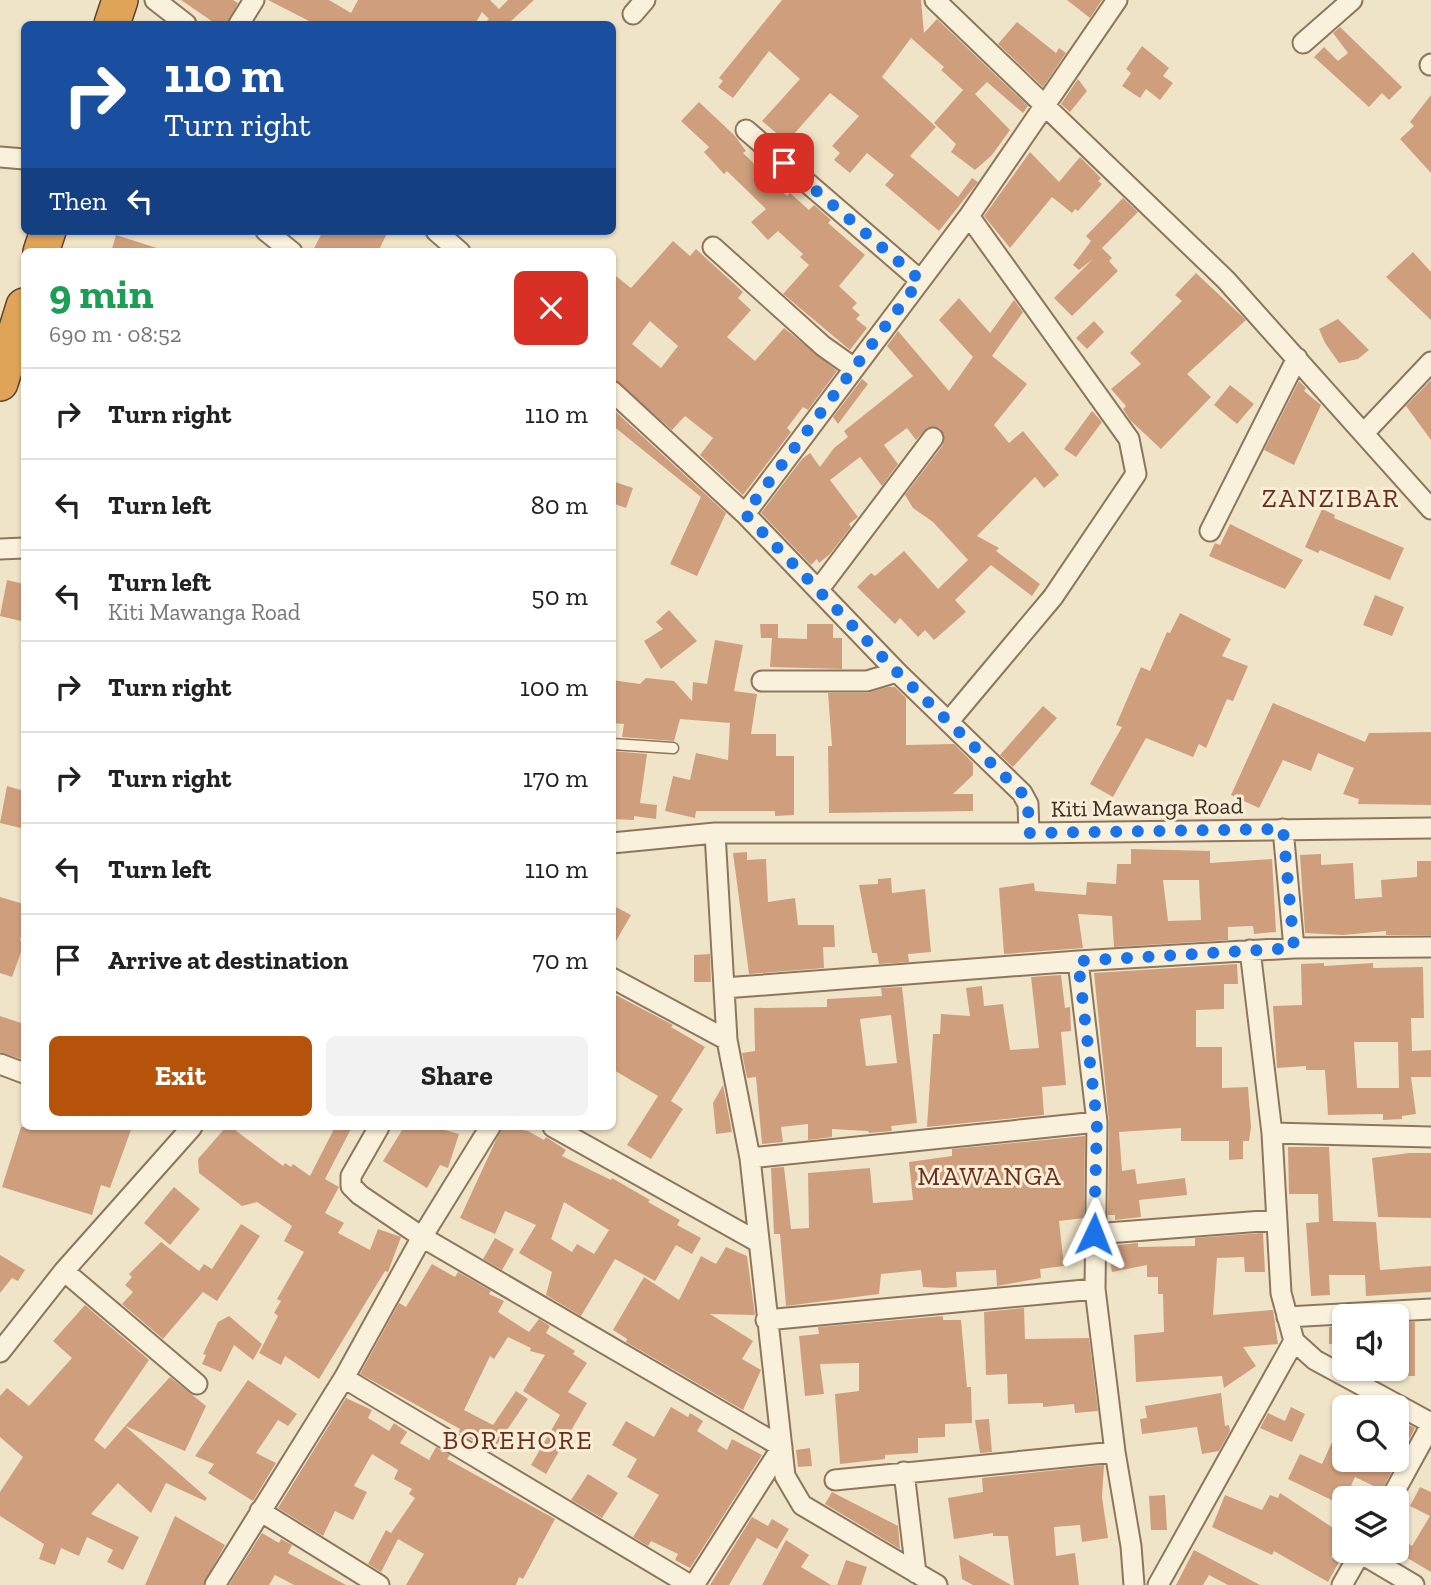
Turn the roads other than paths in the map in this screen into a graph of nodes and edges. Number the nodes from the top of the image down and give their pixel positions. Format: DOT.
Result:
graph roads {
  1 [pos="120,0"];
  2 [pos="155,0"];
  3 [pos="254,0"];
  4 [pos="935,0"];
  5 [pos="1117,0"];
  6 [pos="1352,0"];
  7 [pos="113,21"];
  8 [pos="182,21"];
  9 [pos="241,21"];
  10 [pos="1303,43"];
  11 [pos="1044,102"];
  12 [pos="746,130"];
  13 [pos="0,158"];
  14 [pos="21,159"];
  15 [pos="968,216"];
  16 [pos="271,235"];
  17 [pos="441,235"];
  18 [pos="713,247"];
  19 [pos="287,248"];
  20 [pos="455,248"];
  21 [pos="920,280"];
  22 [pos="21,316"];
  23 [pos="1297,358"];
  24 [pos="1431,362"];
  25 [pos="854,368"];
  26 [pos="0,383"];
  27 [pos="616,395"];
  28 [pos="1364,433"];
  29 [pos="933,438"];
  30 [pos="1431,509"];
  31 [pos="745,514"];
  32 [pos="1210,531"];
  33 [pos="21,548"];
  34 [pos="0,549"];
  35 [pos="819,589"];
  36 [pos="897,672"];
  37 [pos="762,681"];
  38 [pos="949,721"];
  39 [pos="616,744"];
  40 [pos="673,748"];
  41 [pos="1431,828"];
  42 [pos="1283,829"];
  43 [pos="715,833"];
  44 [pos="1029,833"];
  45 [pos="616,843"];
  46 [pos="1431,947"];
  47 [pos="1294,948"];
  48 [pos="1250,950"];
  49 [pos="1078,961"];
  50 [pos="616,980"];
  51 [pos="724,988"];
  52 [pos="727,1040"];
  53 [pos="0,1064"];
  54 [pos="21,1072"];
  55 [pos="1097,1122"];
  56 [pos="182,1130"];
  57 [pos="377,1130"];
  58 [pos="488,1130"];
  59 [pos="558,1130"];
  60 [pos="1272,1133"];
  61 [pos="1431,1137"];
  62 [pos="750,1158"];
  63 [pos="1275,1220"];
  64 [pos="1094,1234"];
  65 [pos="422,1237"];
  66 [pos="758,1242"];
  67 [pos="64,1271"];
  68 [pos="1096,1289"];
  69 [pos="1431,1309"];
  70 [pos="1287,1317"];
  71 [pos="766,1320"];
  72 [pos="1294,1341"];
  73 [pos="0,1352"];
  74 [pos="344,1378"];
  75 [pos="197,1384"];
  76 [pos="1431,1424"];
  77 [pos="782,1447"];
  78 [pos="1115,1452"];
  79 [pos="904,1472"];
  80 [pos="835,1480"];
  81 [pos="1397,1486"];
  82 [pos="260,1511"];
  83 [pos="1355,1563"];
  84 [pos="1379,1563"];
  85 [pos="916,1573"];
  86 [pos="215,1585"];
  87 [pos="379,1585"];
  88 [pos="692,1585"];
  89 [pos="937,1585"];
  90 [pos="1134,1585"];
  91 [pos="1158,1585"];
  92 [pos="1342,1585"];
  93 [pos="1414,1585"];
  1 -- 7 [label="highway"];
  2 -- 8 [label="street"];
  3 -- 9 [label="street"];
  4 -- 11 [label="street"];
  5 -- 11 [label="street"];
  6 -- 10 [label="street"];
  11 -- 15 [label="street"];
  11 -- 23 [label="street"];
  12 -- 21 [label="street"];
  13 -- 14 [label="street"];
  15 -- 21 [label="street"];
  15 -- 38 [label="street"];
  16 -- 19 [label="street"];
  17 -- 20 [label="street"];
  18 -- 25 [label="street"];
  21 -- 25 [label="street"];
  22 -- 26 [label="highway"];
  23 -- 28 [label="street"];
  23 -- 32 [label="street"];
  24 -- 28 [label="street"];
  25 -- 31 [label="street"];
  27 -- 31 [label="street"];
  28 -- 30 [label="street"];
  29 -- 35 [label="street"];
  31 -- 35 [label="street"];
  33 -- 34 [label="street"];
  35 -- 36 [label="street"];
  36 -- 37 [label="street"];
  36 -- 38 [label="street"];
  38 -- 44 [label="street"];
  39 -- 40 [label="lane"];
  41 -- 42 [label="street, Kiti Mawanga Road"];
  42 -- 44 [label="street, Kiti Mawanga Road"];
  42 -- 47 [label="street"];
  43 -- 44 [label="street, Kiti Mawanga Road"];
  43 -- 45 [label="street, Kiti Mawanga Road"];
  43 -- 51 [label="street"];
  46 -- 47 [label="street"];
  47 -- 48 [label="street"];
  48 -- 49 [label="street"];
  48 -- 60 [label="street"];
  49 -- 51 [label="street"];
  49 -- 55 [label="street"];
  50 -- 52 [label="street"];
  51 -- 52 [label="street"];
  52 -- 62 [label="street"];
  53 -- 54 [label="street"];
  55 -- 62 [label="street"];
  55 -- 64 [label="street"];
  56 -- 67 [label="street"];
  57 -- 65 [label="street"];
  58 -- 65 [label="street"];
  59 -- 66 [label="street"];
  60 -- 61 [label="street"];
  60 -- 63 [label="street"];
  62 -- 66 [label="street"];
  63 -- 64 [label="street"];
  63 -- 70 [label="street"];
  64 -- 68 [label="street"];
  65 -- 74 [label="street"];
  65 -- 77 [label="street"];
  66 -- 71 [label="street"];
  67 -- 73 [label="street"];
  67 -- 75 [label="street"];
  68 -- 71 [label="street"];
  68 -- 78 [label="street"];
  69 -- 70 [label="street"];
  70 -- 72 [label="street"];
  71 -- 77 [label="street"];
  72 -- 76 [label="street"];
  72 -- 91 [label="street"];
  74 -- 82 [label="street"];
  74 -- 88 [label="street"];
  76 -- 81 [label="street"];
  77 -- 85 [label="street"];
  77 -- 88 [label="street"];
  78 -- 79 [label="street"];
  78 -- 90 [label="street"];
  79 -- 80 [label="street"];
  79 -- 85 [label="street"];
  82 -- 86 [label="street"];
  82 -- 87 [label="street"];
  83 -- 92 [label="street"];
  84 -- 93 [label="street"];
  85 -- 89 [label="street"];
}
